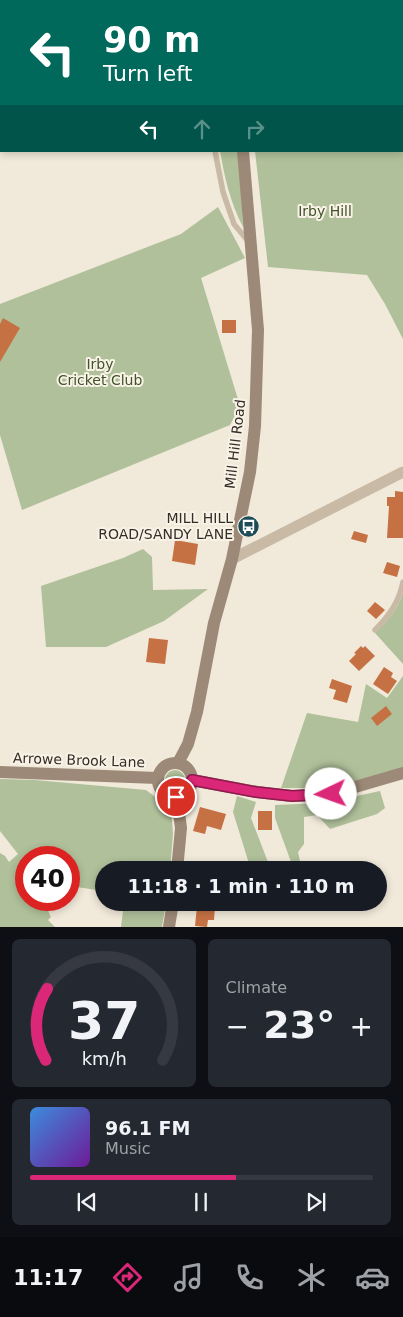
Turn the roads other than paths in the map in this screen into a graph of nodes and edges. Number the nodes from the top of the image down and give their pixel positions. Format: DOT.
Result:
graph roads {
  1 [pos="215,152"];
  2 [pos="243,152"];
  3 [pos="252,246"];
  4 [pos="403,472"];
  5 [pos="232,559"];
  6 [pos="403,582"];
  7 [pos="375,630"];
  8 [pos="178,763"];
  9 [pos="0,772"];
  10 [pos="403,772"];
  11 [pos="157,778"];
  12 [pos="192,780"];
  13 [pos="176,797"];
  14 [pos="178,861"];
  15 [pos="172,911"];
  16 [pos="169,927"];
  1 -- 3 [label="lane"];
  2 -- 3 [label="street, Mill Hill Road"];
  3 -- 5 [label="street, Mill Hill Road"];
  4 -- 5 [label="street"];
  5 -- 8 [label="street, Mill Hill Road"];
  6 -- 7 [label="lane"];
  8 -- 11 [label="street"];
  8 -- 12 [label="street"];
  9 -- 11 [label="street, Arrowe Brook Lane"];
  10 -- 12 [label="street"];
  11 -- 13 [label="street"];
  12 -- 13 [label="street"];
  13 -- 14 [label="street"];
  15 -- 16 [label="street"];
}
